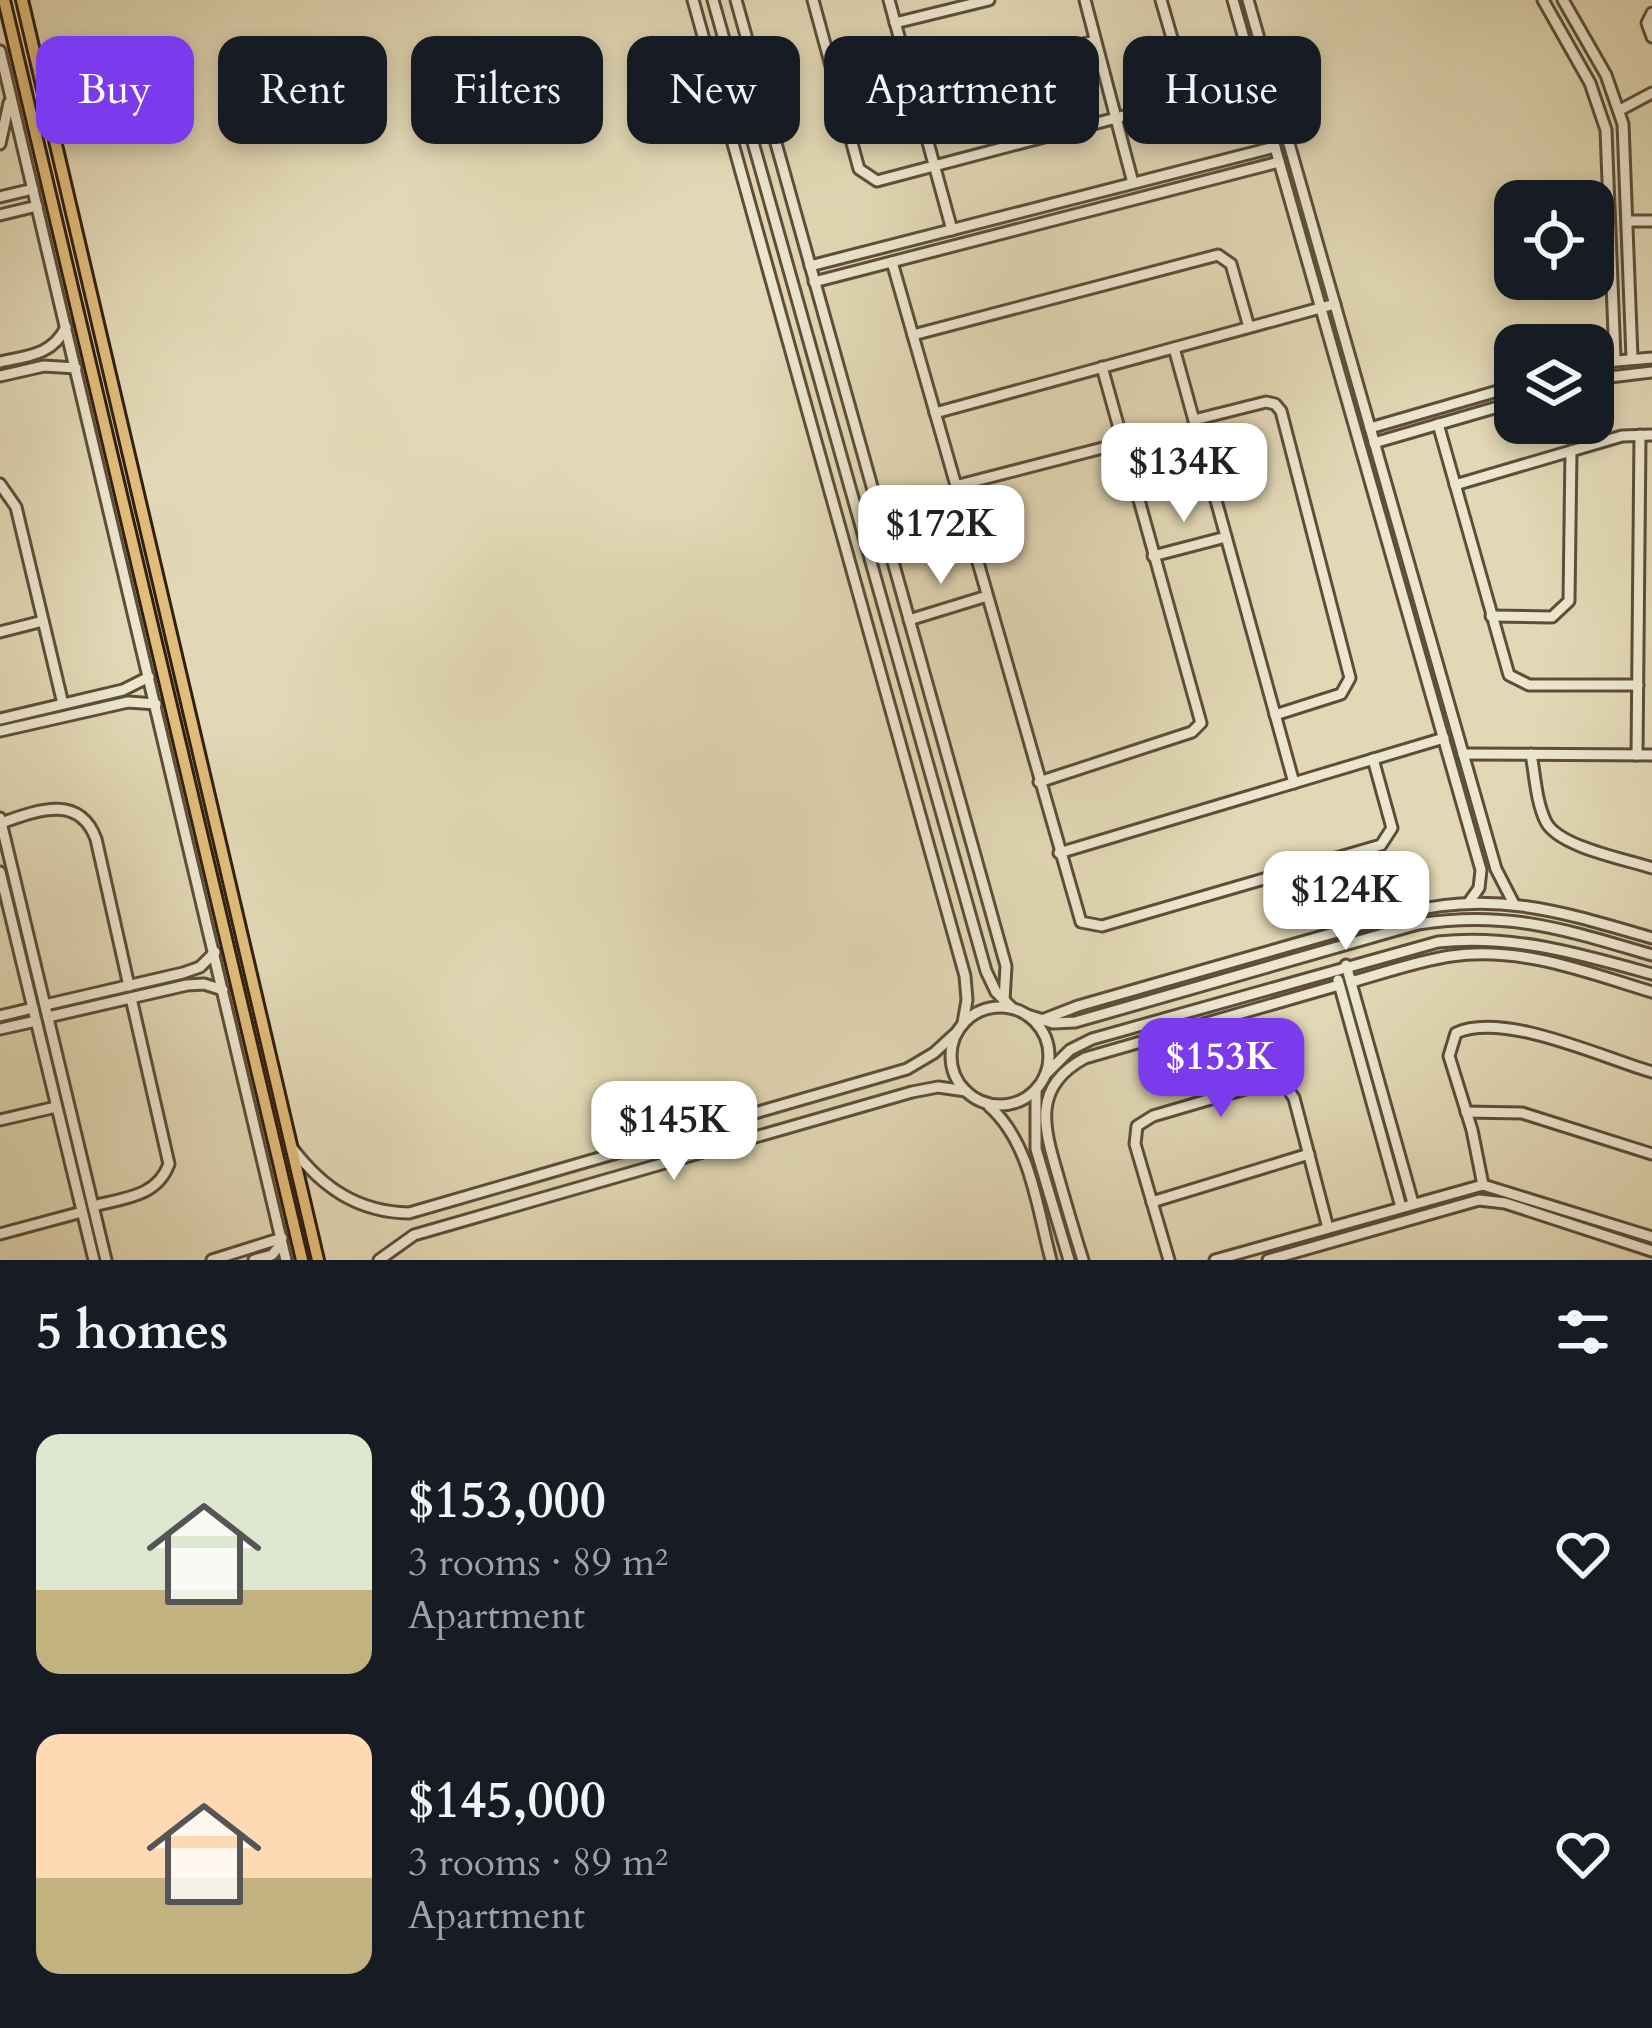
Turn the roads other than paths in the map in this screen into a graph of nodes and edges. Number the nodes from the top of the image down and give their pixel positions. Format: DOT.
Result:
graph roads {
  1 [pos="4,0"];
  2 [pos="22,0"];
  3 [pos="693,0"];
  4 [pos="713,0"];
  5 [pos="736,0"];
  6 [pos="813,0"];
  7 [pos="889,0"];
  8 [pos="989,0"];
  9 [pos="1084,0"];
  10 [pos="1161,0"];
  11 [pos="1233,0"];
  12 [pos="1248,0"];
  13 [pos="1543,0"];
  14 [pos="1563,0"];
  15 [pos="1652,13"];
  16 [pos="896,23"];
  17 [pos="899,36"];
  18 [pos="1094,36"];
  19 [pos="1652,37"];
  20 [pos="0,51"];
  21 [pos="1099,56"];
  22 [pos="9,92"];
  23 [pos="1652,92"];
  24 [pos="1620,110"];
  25 [pos="1116,118"];
  26 [pos="0,144"];
  27 [pos="928,144"];
  28 [pos="1275,147"];
  29 [pos="1279,162"];
  30 [pos="934,166"];
  31 [pos="1133,183"];
  32 [pos="48,185"];
  33 [pos="33,189"];
  34 [pos="0,197"];
  35 [pos="37,206"];
  36 [pos="0,214"];
  37 [pos="1628,221"];
  38 [pos="1652,221"];
  39 [pos="952,230"];
  40 [pos="892,262"];
  41 [pos="810,266"];
  42 [pos="814,282"];
  43 [pos="1334,304"];
  44 [pos="1321,308"];
  45 [pos="66,327"];
  46 [pos="1250,327"];
  47 [pos="913,335"];
  48 [pos="1174,348"];
  49 [pos="78,349"];
  50 [pos="1632,358"];
  51 [pos="1652,358"];
  52 [pos="1615,359"];
  53 [pos="0,362"];
  54 [pos="1102,367"];
  55 [pos="76,368"];
  56 [pos="1652,372"];
  57 [pos="0,376"];
  58 [pos="1614,377"];
  59 [pos="1494,392"];
  60 [pos="1494,408"];
  61 [pos="935,412"];
  62 [pos="1194,420"];
  63 [pos="1438,424"];
  64 [pos="1370,428"];
  65 [pos="1646,435"];
  66 [pos="1123,443"];
  67 [pos="1374,443"];
  68 [pos="1571,451"];
  69 [pos="0,484"];
  70 [pos="1455,484"];
  71 [pos="956,486"];
  72 [pos="1226,536"];
  73 [pos="1154,556"];
  74 [pos="986,596"];
  75 [pos="1491,616"];
  76 [pos="909,620"];
  77 [pos="43,621"];
  78 [pos="0,632"];
  79 [pos="149,677"];
  80 [pos="1638,685"];
  81 [pos="63,704"];
  82 [pos="156,704"];
  83 [pos="1275,715"];
  84 [pos="0,719"];
  85 [pos="0,731"];
  86 [pos="1444,738"];
  87 [pos="1463,754"];
  88 [pos="1532,754"];
  89 [pos="1637,754"];
  90 [pos="1652,754"];
  91 [pos="1373,759"];
  92 [pos="1039,782"];
  93 [pos="1294,783"];
  94 [pos="1,820"];
  95 [pos="1059,854"];
  96 [pos="1652,868"];
  97 [pos="0,872"];
  98 [pos="1469,902"];
  99 [pos="1514,904"];
  100 [pos="1496,919"];
  101 [pos="1652,938"];
  102 [pos="1497,939"];
  103 [pos="214,952"];
  104 [pos="1652,955"];
  105 [pos="1340,967"];
  106 [pos="1628,967"];
  107 [pos="1652,974"];
  108 [pos="185,980"];
  109 [pos="1622,982"];
  110 [pos="1345,984"];
  111 [pos="129,986"];
  112 [pos="223,989"];
  113 [pos="1652,992"];
  114 [pos="131,998"];
  115 [pos="1008,1004"];
  116 [pos="40,1013"];
  117 [pos="1027,1015"];
  118 [pos="0,1016"];
  119 [pos="1042,1020"];
  120 [pos="960,1027"];
  121 [pos="0,1029"];
  122 [pos="1652,1072"];
  123 [pos="924,1075"];
  124 [pos="1045,1076"];
  125 [pos="1036,1089"];
  126 [pos="965,1091"];
  127 [pos="985,1102"];
  128 [pos="56,1107"];
  129 [pos="1466,1112"];
  130 [pos="0,1120"];
  131 [pos="291,1147"];
  132 [pos="1309,1154"];
  133 [pos="1652,1154"];
  134 [pos="1484,1185"];
  135 [pos="1152,1202"];
  136 [pos="1413,1203"];
  137 [pos="1401,1207"];
  138 [pos="87,1209"];
  139 [pos="420,1210"];
  140 [pos="1363,1217"];
  141 [pos="1328,1228"];
  142 [pos="1367,1231"];
  143 [pos="423,1232"];
  144 [pos="0,1234"];
  145 [pos="296,1234"];
  146 [pos="1652,1237"];
  147 [pos="282,1238"];
  148 [pos="1634,1245"];
  149 [pos="1649,1254"];
  150 [pos="94,1260"];
  151 [pos="106,1260"];
  152 [pos="212,1260"];
  153 [pos="254,1260"];
  154 [pos="286,1260"];
  155 [pos="302,1260"];
  156 [pos="318,1260"];
  157 [pos="379,1260"];
  158 [pos="1051,1260"];
  159 [pos="1069,1260"];
  160 [pos="1082,1260"];
  161 [pos="1169,1260"];
  162 [pos="1216,1260"];
  163 [pos="1268,1260"];
  164 [pos="1634,1260"];
  1 -- 32 [label="main road"];
  2 -- 131 [label="main road"];
  3 -- 120 [label="street"];
  4 -- 115 [label="street"];
  5 -- 41 [label="street"];
  6 -- 30 [label="street"];
  7 -- 16 [label="street"];
  8 -- 16 [label="street"];
  9 -- 18 [label="street"];
  10 -- 25 [label="street"];
  11 -- 28 [label="street"];
  12 -- 43 [label="street"];
  13 -- 52 [label="street"];
  14 -- 24 [label="street"];
  15 -- 19 [label="street"];
  16 -- 17 [label="street"];
  20 -- 22 [label="street"];
  21 -- 25 [label="street"];
  22 -- 26 [label="street"];
  22 -- 33 [label="street"];
  23 -- 24 [label="street"];
  24 -- 37 [label="street"];
  25 -- 30 [label="street"];
  25 -- 31 [label="street"];
  27 -- 30 [label="street"];
  28 -- 29 [label="street"];
  28 -- 31 [label="street"];
  29 -- 40 [label="street"];
  29 -- 44 [label="street"];
  30 -- 39 [label="street"];
  31 -- 39 [label="street"];
  32 -- 33 [label="main road"];
  32 -- 49 [label="main road"];
  33 -- 34 [label="street"];
  33 -- 35 [label="street"];
  35 -- 36 [label="street"];
  35 -- 45 [label="street"];
  37 -- 38 [label="street"];
  37 -- 50 [label="street"];
  39 -- 41 [label="street"];
  40 -- 42 [label="street"];
  40 -- 47 [label="street"];
  41 -- 42 [label="street"];
  42 -- 76 [label="street"];
  43 -- 44 [label="street"];
  43 -- 64 [label="street"];
  44 -- 46 [label="street"];
  44 -- 86 [label="street"];
  45 -- 49 [label="street"];
  45 -- 53 [label="street"];
  46 -- 47 [label="street"];
  46 -- 48 [label="street"];
  47 -- 61 [label="street"];
  48 -- 54 [label="street"];
  48 -- 62 [label="street"];
  49 -- 55 [label="street"];
  49 -- 145 [label="main road"];
  50 -- 51 [label="street"];
  50 -- 52 [label="street"];
  54 -- 61 [label="street"];
  54 -- 66 [label="street"];
  55 -- 57 [label="street"];
  55 -- 79 [label="street"];
  56 -- 58 [label="street"];
  59 -- 64 [label="street"];
  60 -- 63 [label="street"];
  61 -- 71 [label="street"];
  62 -- 72 [label="street"];
  62 -- 83 [label="street"];
  63 -- 67 [label="street"];
  63 -- 70 [label="street"];
  64 -- 67 [label="street"];
  65 -- 68 [label="street"];
  65 -- 80 [label="street"];
  66 -- 71 [label="street"];
  66 -- 73 [label="street"];
  67 -- 87 [label="street"];
  68 -- 70 [label="street"];
  68 -- 75 [label="street"];
  69 -- 77 [label="street"];
  70 -- 75 [label="street"];
  71 -- 74 [label="street"];
  72 -- 73 [label="street"];
  72 -- 83 [label="street"];
  73 -- 92 [label="street"];
  74 -- 76 [label="street"];
  74 -- 92 [label="street"];
  75 -- 80 [label="street"];
  76 -- 115 [label="street"];
  77 -- 78 [label="street"];
  77 -- 81 [label="street"];
  79 -- 81 [label="street"];
  79 -- 82 [label="street"];
  80 -- 89 [label="street"];
  81 -- 84 [label="street"];
  82 -- 85 [label="street"];
  82 -- 103 [label="street"];
  83 -- 93 [label="street"];
  86 -- 91 [label="street"];
  86 -- 98 [label="street"];
  87 -- 88 [label="street"];
  87 -- 99 [label="street"];
  88 -- 89 [label="street"];
  88 -- 96 [label="street"];
  89 -- 90 [label="street"];
  91 -- 93 [label="street"];
  91 -- 95 [label="street"];
  92 -- 95 [label="street"];
  93 -- 95 [label="street"];
  94 -- 111 [label="street"];
  94 -- 116 [label="street"];
  97 -- 116 [label="street"];
  98 -- 99 [label="street"];
  98 -- 119 [label="street"];
  99 -- 101 [label="street"];
  100 -- 102 [label="street"];
  100 -- 104 [label="street"];
  100 -- 119 [label="street"];
  102 -- 105 [label="street"];
  102 -- 106 [label="street"];
  103 -- 108 [label="street"];
  103 -- 112 [label="street"];
  105 -- 110 [label="street"];
  105 -- 124 [label="street"];
  106 -- 107 [label="street"];
  106 -- 109 [label="street"];
  108 -- 111 [label="street"];
  108 -- 112 [label="street"];
  108 -- 114 [label="street"];
  109 -- 110 [label="street"];
  109 -- 113 [label="street"];
  110 -- 136 [label="street"];
  110 -- 137 [label="street"];
  110 -- 160 [label="street"];
  111 -- 116 [label="street"];
  112 -- 147 [label="street"];
  114 -- 116 [label="street"];
  114 -- 138 [label="street"];
  115 -- 117 [label="street"];
  115 -- 120 [label="street"];
  116 -- 118 [label="street"];
  116 -- 121 [label="street"];
  116 -- 128 [label="street"];
  116 -- 138 [label="street"];
  117 -- 119 [label="street"];
  117 -- 124 [label="street"];
  120 -- 123 [label="street"];
  120 -- 126 [label="street"];
  122 -- 129 [label="street"];
  123 -- 126 [label="street"];
  123 -- 139 [label="street"];
  123 -- 143 [label="street"];
  124 -- 125 [label="street"];
  125 -- 127 [label="street"];
  125 -- 159 [label="street"];
  126 -- 127 [label="street"];
  127 -- 158 [label="street"];
  128 -- 130 [label="street"];
  128 -- 138 [label="street"];
  129 -- 133 [label="street"];
  129 -- 134 [label="street"];
  131 -- 139 [label="street"];
  131 -- 156 [label="main road"];
  132 -- 135 [label="street"];
  132 -- 135 [label="street"];
  132 -- 141 [label="street"];
  134 -- 136 [label="street"];
  134 -- 146 [label="street"];
  135 -- 161 [label="street"];
  136 -- 137 [label="street"];
  137 -- 140 [label="street"];
  138 -- 144 [label="street"];
  138 -- 150 [label="street"];
  138 -- 151 [label="street"];
  139 -- 143 [label="street"];
  140 -- 141 [label="street"];
  140 -- 142 [label="street"];
  141 -- 162 [label="street"];
  142 -- 148 [label="street"];
  142 -- 163 [label="street"];
  143 -- 157 [label="street"];
  145 -- 147 [label="main road"];
  145 -- 155 [label="main road"];
  147 -- 152 [label="street"];
  147 -- 153 [label="street"];
  147 -- 154 [label="street"];
  148 -- 149 [label="street"];
  148 -- 164 [label="street"];
}
